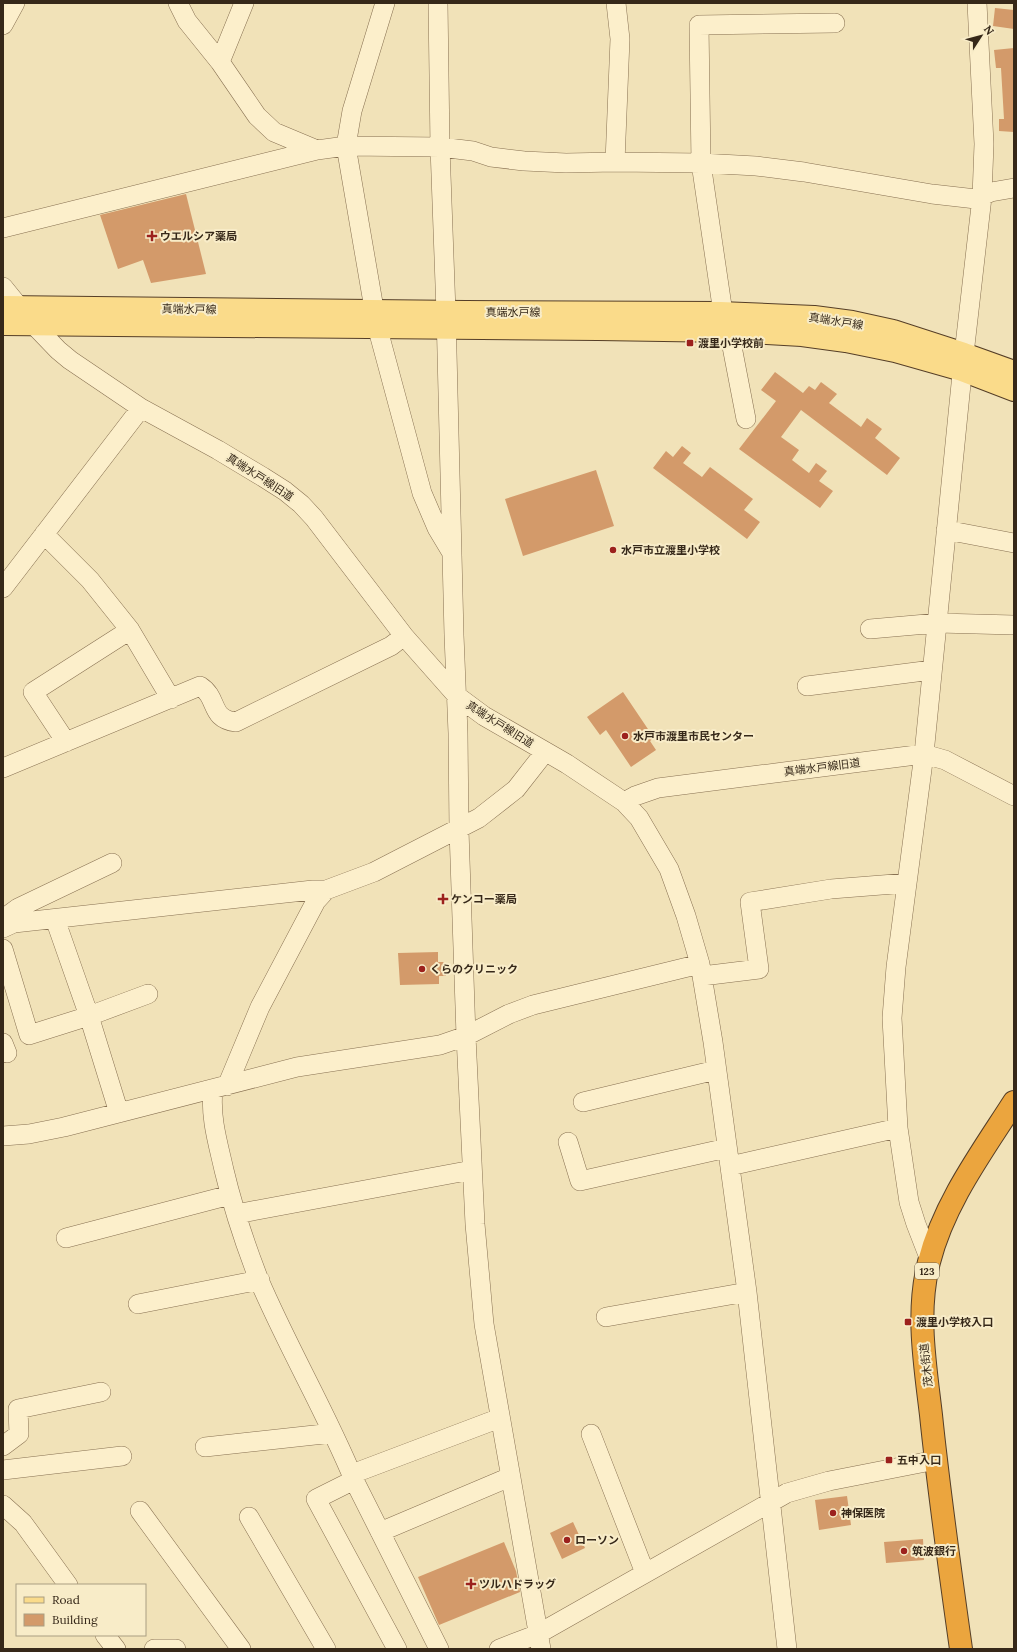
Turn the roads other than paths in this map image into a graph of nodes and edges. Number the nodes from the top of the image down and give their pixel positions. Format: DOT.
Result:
graph roads {
  1 [pos="15,3"];
  2 [pos="178,3"];
  3 [pos="244,3"];
  4 [pos="385,3"];
  5 [pos="438,3"];
  6 [pos="616,3"];
  7 [pos="977,3"];
  8 [pos="835,24"];
  9 [pos="3,25"];
  10 [pos="220,62"];
  11 [pos="346,146"];
  12 [pos="440,147"];
  13 [pos="317,150"];
  14 [pos="615,162"];
  15 [pos="701,163"];
  16 [pos="1014,188"];
  17 [pos="982,196"];
  18 [pos="3,228"];
  19 [pos="3,286"];
  20 [pos="11,307"];
  21 [pos="376,319"];
  22 [pos="446,320"];
  23 [pos="726,322"];
  24 [pos="3,324"];
  25 [pos="33,324"];
  26 [pos="963,362"];
  27 [pos="1014,372"];
  28 [pos="1014,390"];
  29 [pos="141,408"];
  30 [pos="746,419"];
  31 [pos="946,530"];
  32 [pos="44,534"];
  33 [pos="1014,543"];
  34 [pos="452,553"];
  35 [pos="3,588"];
  36 [pos="938,623"];
  37 [pos="1014,625"];
  38 [pos="870,629"];
  39 [pos="130,630"];
  40 [pos="404,636"];
  41 [pos="932,670"];
  42 [pos="807,686"];
  43 [pos="457,696"];
  44 [pos="170,699"];
  45 [pos="66,742"];
  46 [pos="545,752"];
  47 [pos="924,754"];
  48 [pos="3,768"];
  49 [pos="1014,796"];
  50 [pos="624,802"];
  51 [pos="459,830"];
  52 [pos="112,863"];
  53 [pos="907,884"];
  54 [pos="326,890"];
  55 [pos="3,919"];
  56 [pos="55,919"];
  57 [pos="3,928"];
  58 [pos="3,949"];
  59 [pos="701,970"];
  60 [pos="148,994"];
  61 [pos="89,1016"];
  62 [pos="466,1036"];
  63 [pos="716,1070"];
  64 [pos="220,1088"];
  65 [pos="1011,1098"];
  66 [pos="583,1102"];
  67 [pos="119,1113"];
  68 [pos="898,1128"];
  69 [pos="3,1136"];
  70 [pos="568,1142"];
  71 [pos="727,1148"];
  72 [pos="730,1166"];
  73 [pos="472,1170"];
  74 [pos="230,1195"];
  75 [pos="236,1214"];
  76 [pos="66,1238"];
  77 [pos="930,1260"];
  78 [pos="260,1280"];
  79 [pos="747,1292"];
  80 [pos="138,1304"];
  81 [pos="606,1317"];
  82 [pos="100,1392"];
  83 [pos="500,1418"];
  84 [pos="333,1433"];
  85 [pos="591,1434"];
  86 [pos="3,1446"];
  87 [pos="205,1447"];
  88 [pos="122,1456"];
  89 [pos="936,1460"];
  90 [pos="3,1470"];
  91 [pos="353,1477"];
  92 [pos="510,1478"];
  93 [pos="771,1501"];
  94 [pos="3,1505"];
  95 [pos="140,1511"];
  96 [pos="249,1517"];
  97 [pos="380,1532"];
  98 [pos="645,1573"];
  99 [pos="67,1584"];
  100 [pos="105,1636"];
  101 [pos="539,1642"];
  102 [pos="116,1649"];
  103 [pos="154,1649"];
  104 [pos="176,1649"];
  105 [pos="241,1649"];
  106 [pos="326,1649"];
  107 [pos="396,1649"];
  108 [pos="439,1649"];
  109 [pos="499,1649"];
  110 [pos="787,1649"];
  111 [pos="961,1649"];
  1 -- 9 [label="street"];
  2 -- 10 [label="street"];
  3 -- 10 [label="street"];
  4 -- 11 [label="street"];
  5 -- 12 [label="street"];
  6 -- 14 [label="street"];
  7 -- 17 [label="street"];
  8 -- 15 [label="street"];
  10 -- 13 [label="street"];
  11 -- 12 [label="street"];
  11 -- 13 [label="street"];
  11 -- 21 [label="street"];
  12 -- 14 [label="street"];
  12 -- 22 [label="street"];
  13 -- 18 [label="street"];
  14 -- 15 [label="street"];
  15 -- 17 [label="street"];
  15 -- 23 [label="street"];
  16 -- 17 [label="street"];
  17 -- 26 [label="street"];
  19 -- 20 [label="street"];
  20 -- 21 [label="main road, 真端水戸線"];
  20 -- 25 [label="street, 真端水戸線旧道"];
  21 -- 22 [label="main road, 真端水戸線"];
  21 -- 25 [label="main road, 真端水戸線"];
  21 -- 34 [label="street"];
  22 -- 23 [label="main road, 真端水戸線"];
  22 -- 34 [label="street"];
  23 -- 26 [label="main road, 真端水戸線"];
  23 -- 30 [label="street"];
  24 -- 25 [label="main road, 真端水戸線"];
  25 -- 29 [label="street, 真端水戸線旧道"];
  26 -- 27 [label="main road, 真端水戸線"];
  26 -- 28 [label="main road, 真端水戸線"];
  26 -- 31 [label="street"];
  29 -- 32 [label="street"];
  29 -- 40 [label="street, 真端水戸線旧道"];
  31 -- 33 [label="street"];
  31 -- 36 [label="street"];
  32 -- 35 [label="street"];
  32 -- 39 [label="street"];
  34 -- 43 [label="street"];
  36 -- 37 [label="street"];
  36 -- 38 [label="street"];
  36 -- 41 [label="street"];
  39 -- 44 [label="street"];
  39 -- 45 [label="street"];
  40 -- 43 [label="street, 真端水戸線旧道"];
  40 -- 44 [label="street"];
  41 -- 42 [label="street"];
  41 -- 47 [label="street"];
  43 -- 46 [label="street, 真端水戸線旧道"];
  43 -- 51 [label="street"];
  44 -- 45 [label="street"];
  45 -- 48 [label="street"];
  46 -- 50 [label="street, 真端水戸線旧道"];
  46 -- 51 [label="street"];
  47 -- 49 [label="street, 真端水戸線旧道"];
  47 -- 50 [label="street, 真端水戸線旧道"];
  47 -- 53 [label="street"];
  50 -- 59 [label="street"];
  51 -- 54 [label="street"];
  51 -- 62 [label="street"];
  52 -- 55 [label="street"];
  53 -- 59 [label="street"];
  53 -- 68 [label="street"];
  54 -- 56 [label="street"];
  54 -- 64 [label="street"];
  56 -- 57 [label="street"];
  56 -- 61 [label="street"];
  58 -- 61 [label="street"];
  59 -- 62 [label="street"];
  59 -- 63 [label="street"];
  60 -- 61 [label="street"];
  61 -- 67 [label="street"];
  62 -- 64 [label="street"];
  62 -- 73 [label="street"];
  63 -- 66 [label="street"];
  63 -- 71 [label="street"];
  64 -- 67 [label="street"];
  64 -- 74 [label="street"];
  65 -- 77 [label="highway, 茂木街道 / 123"];
  67 -- 69 [label="street"];
  68 -- 72 [label="street"];
  68 -- 77 [label="street"];
  70 -- 71 [label="street"];
  71 -- 72 [label="street"];
  72 -- 79 [label="street"];
  73 -- 75 [label="street"];
  73 -- 83 [label="street"];
  74 -- 75 [label="street"];
  74 -- 76 [label="street"];
  75 -- 78 [label="street"];
  77 -- 89 [label="highway, 茂木街道 / 123"];
  78 -- 80 [label="street"];
  78 -- 84 [label="street"];
  79 -- 81 [label="street"];
  79 -- 93 [label="street"];
  82 -- 86 [label="street"];
  83 -- 91 [label="street"];
  83 -- 92 [label="street"];
  84 -- 87 [label="street"];
  84 -- 91 [label="street"];
  85 -- 98 [label="street"];
  88 -- 90 [label="street"];
  89 -- 93 [label="street"];
  89 -- 111 [label="highway, 茂木街道 / 123"];
  91 -- 97 [label="street"];
  91 -- 107 [label="street"];
  92 -- 97 [label="street"];
  92 -- 101 [label="street"];
  93 -- 98 [label="street"];
  93 -- 110 [label="street"];
  94 -- 99 [label="street"];
  95 -- 105 [label="street"];
  96 -- 106 [label="street"];
  97 -- 108 [label="street"];
  98 -- 101 [label="street"];
  100 -- 102 [label="street"];
  101 -- 109 [label="street"];
  103 -- 104 [label="street"];
}
